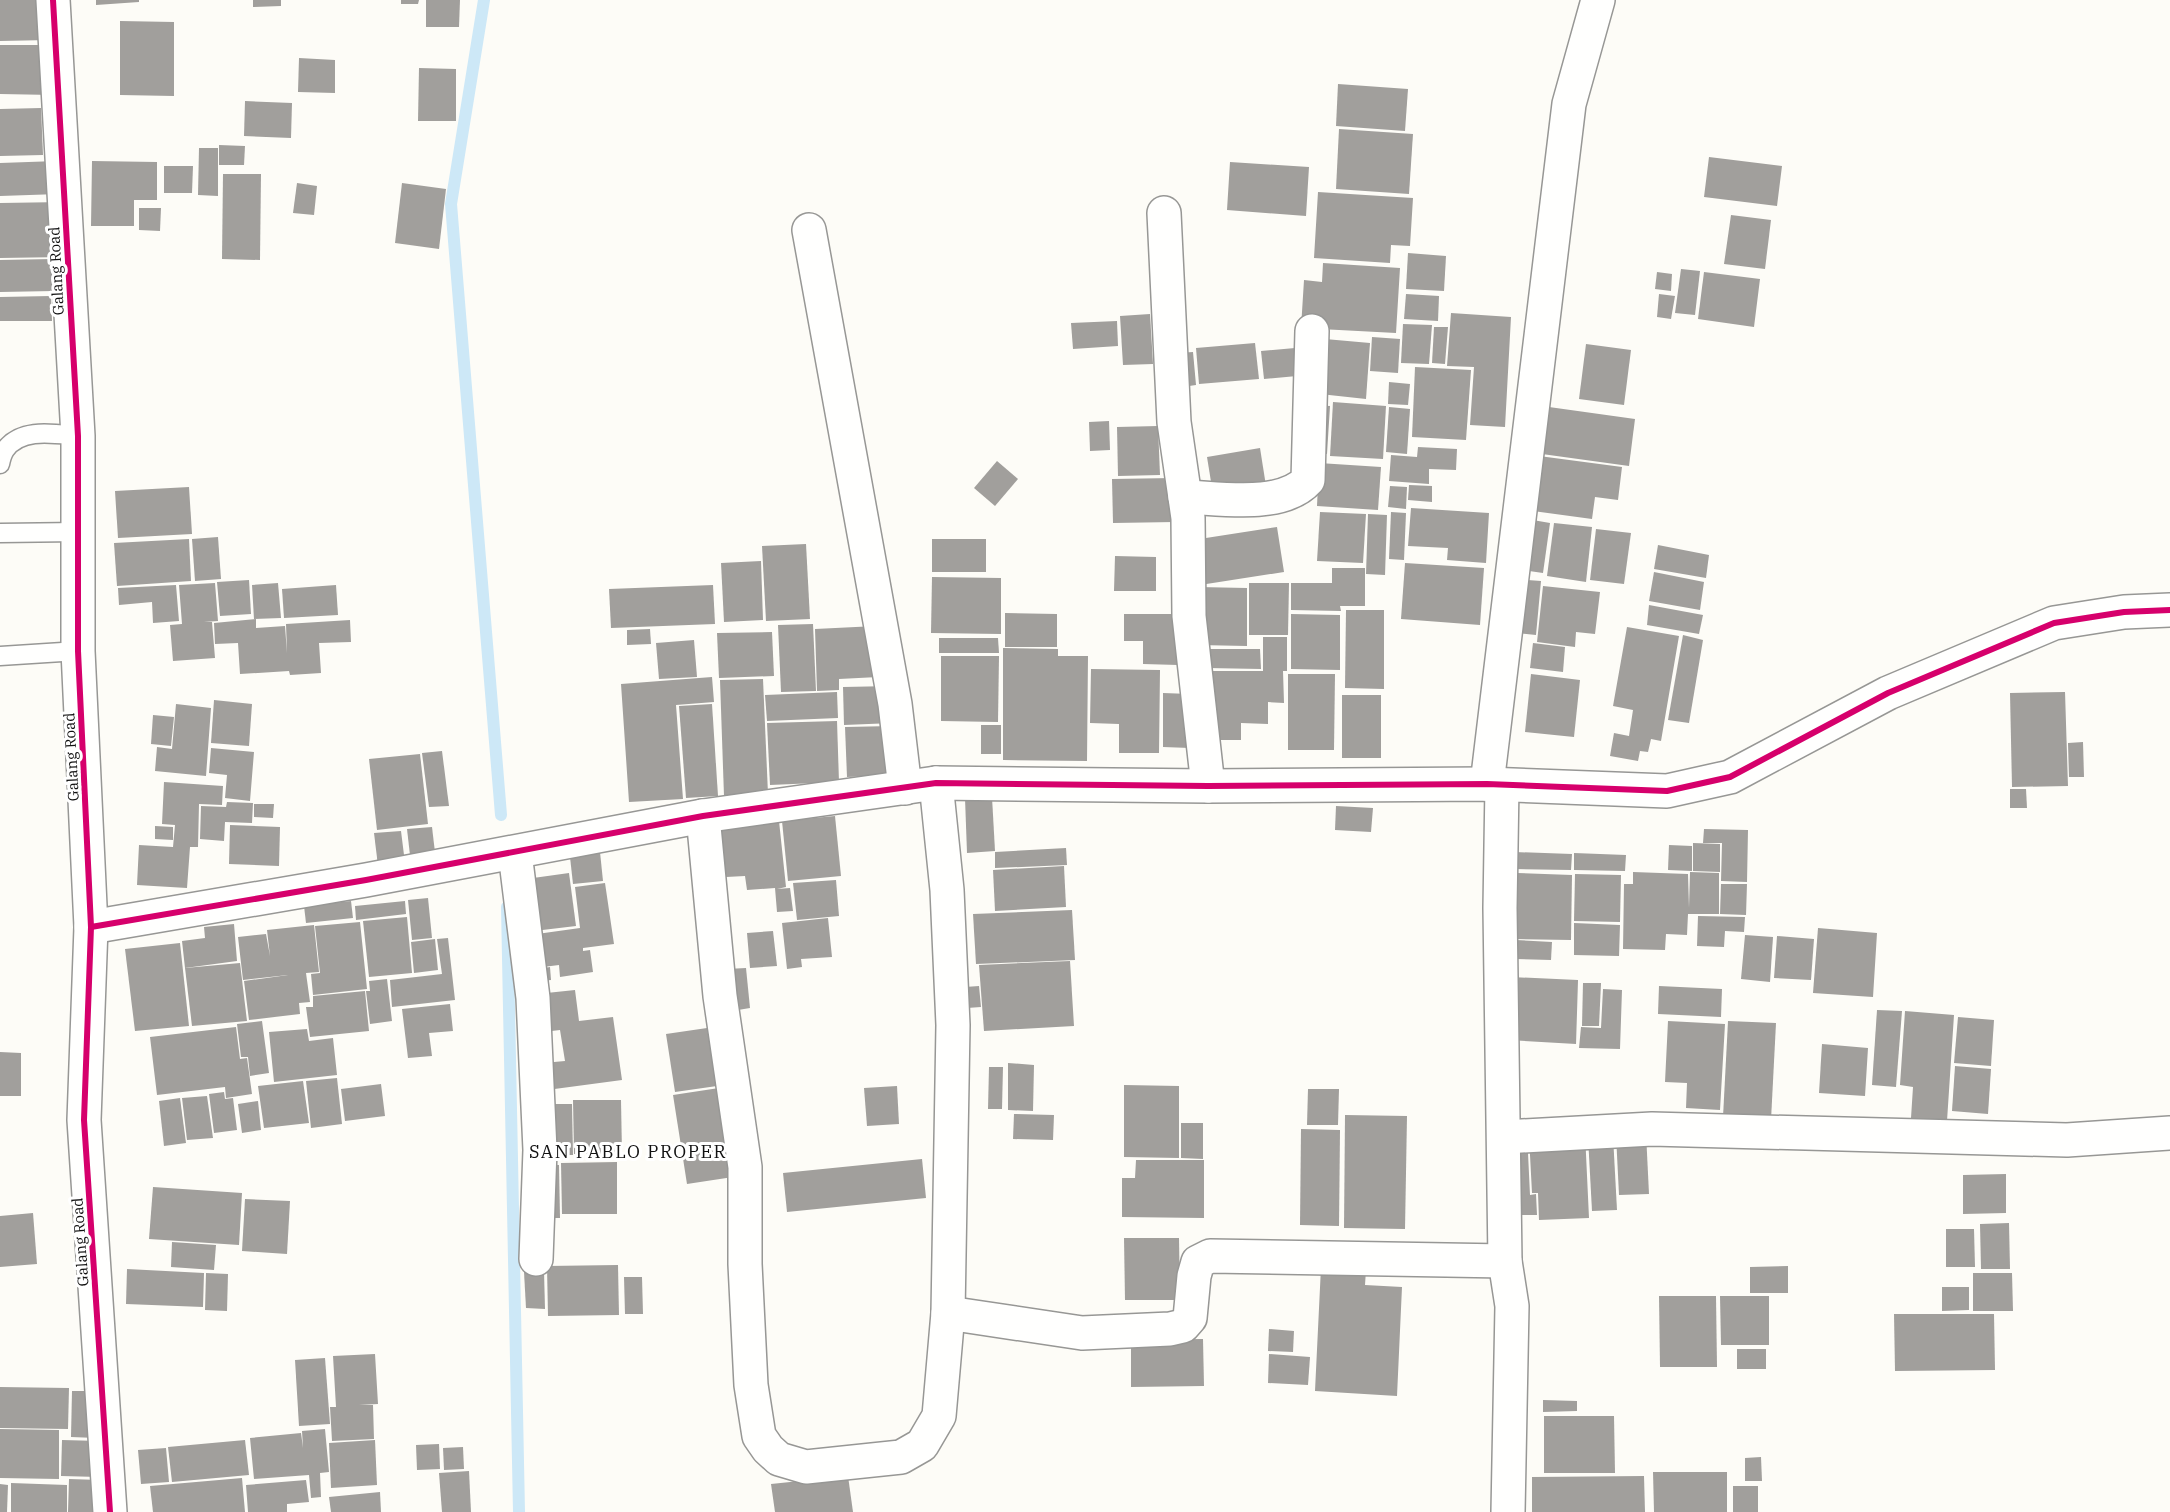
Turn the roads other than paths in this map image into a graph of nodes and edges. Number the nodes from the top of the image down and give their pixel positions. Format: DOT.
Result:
graph roads {
  1 [pos="52,0"];
  2 [pos="1598,0"];
  3 [pos="1164,213"];
  4 [pos="809,231"];
  5 [pos="1312,331"];
  6 [pos="78,436"];
  7 [pos="0,464"];
  8 [pos="1185,497"];
  9 [pos="78,532"];
  10 [pos="0,533"];
  11 [pos="2170,610"];
  12 [pos="78,651"];
  13 [pos="0,656"];
  14 [pos="936,783"];
  15 [pos="1495,785"];
  16 [pos="1208,786"];
  17 [pos="905,788"];
  18 [pos="703,816"];
  19 [pos="515,853"];
  20 [pos="91,927"];
  21 [pos="2170,1133"];
  22 [pos="1504,1137"];
  23 [pos="537,1259"];
  24 [pos="1505,1261"];
  25 [pos="948,1313"];
  26 [pos="110,1512"];
  27 [pos="1508,1512"];
  1 -- 6 [label="street, Galang Road"];
  2 -- 15 [label="street"];
  3 -- 8 [label="street"];
  4 -- 17 [label="street"];
  5 -- 8 [label="street"];
  6 -- 7 [label="lane"];
  6 -- 9 [label="street, Galang Road"];
  8 -- 16 [label="street"];
  9 -- 10 [label="lane"];
  9 -- 12 [label="street, Galang Road"];
  11 -- 15 [label="street"];
  12 -- 13 [label="lane"];
  12 -- 20 [label="street, Galang Road"];
  14 -- 16 [label="street"];
  14 -- 17 [label="street"];
  14 -- 25 [label="street"];
  15 -- 16 [label="street"];
  15 -- 22 [label="street"];
  17 -- 18 [label="street"];
  18 -- 19 [label="street"];
  18 -- 25 [label="street"];
  19 -- 20 [label="street"];
  19 -- 23 [label="street"];
  20 -- 26 [label="street, Galang Road"];
  21 -- 22 [label="street"];
  22 -- 24 [label="street"];
  24 -- 25 [label="street"];
  24 -- 27 [label="street"];
}
